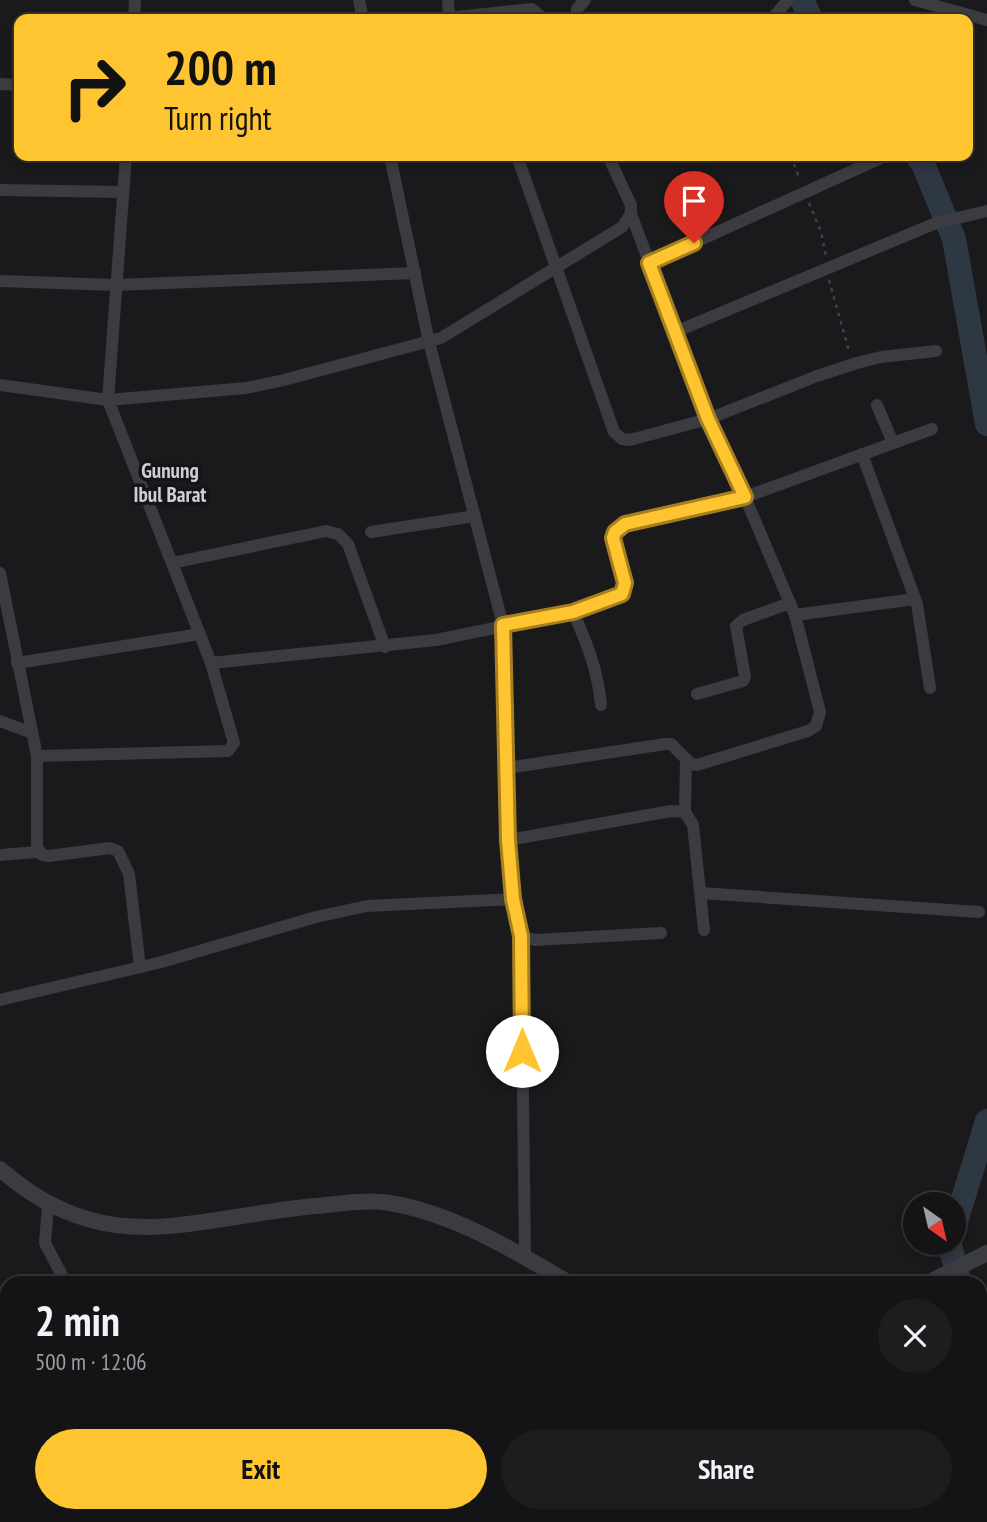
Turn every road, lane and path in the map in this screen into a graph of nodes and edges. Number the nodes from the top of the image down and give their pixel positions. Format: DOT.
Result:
graph roads {
  1 [pos="788,0"];
  2 [pos="915,0"];
  3 [pos="532,5"];
  4 [pos="485,14"];
  5 [pos="776,14"];
  6 [pos="965,14"];
  7 [pos="126,161"];
  8 [pos="391,161"];
  9 [pos="519,161"];
  10 [pos="610,161"];
  11 [pos="874,161"];
  12 [pos="0,190"];
  13 [pos="123,192"];
  14 [pos="981,212"];
  15 [pos="631,214"];
  16 [pos="649,263"];
  17 [pos="554,266"];
  18 [pos="415,273"];
  19 [pos="0,281"];
  20 [pos="116,285"];
  21 [pos="675,332"];
  22 [pos="429,342"];
  23 [pos="936,351"];
  24 [pos="0,385"];
  25 [pos="107,400"];
  26 [pos="877,405"];
  27 [pos="708,419"];
  28 [pos="932,429"];
  29 [pos="893,443"];
  30 [pos="862,454"];
  31 [pos="745,497"];
  32 [pos="475,516"];
  33 [pos="371,532"];
  34 [pos="172,563"];
  35 [pos="0,573"];
  36 [pos="915,599"];
  37 [pos="3,600"];
  38 [pos="792,609"];
  39 [pos="573,612"];
  40 [pos="503,625"];
  41 [pos="200,634"];
  42 [pos="385,647"];
  43 [pos="17,663"];
  44 [pos="211,663"];
  45 [pos="930,688"];
  46 [pos="697,694"];
  47 [pos="601,705"];
  48 [pos="0,721"];
  49 [pos="32,733"];
  50 [pos="37,756"];
  51 [pos="686,759"];
  52 [pos="508,768"];
  53 [pos="685,812"];
  54 [pos="508,840"];
  55 [pos="38,852"];
  56 [pos="0,855"];
  57 [pos="701,893"];
  58 [pos="513,899"];
  59 [pos="979,912"];
  60 [pos="704,930"];
  61 [pos="660,933"];
  62 [pos="521,936"];
  63 [pos="140,967"];
  64 [pos="0,1000"];
  65 [pos="0,1169"];
  66 [pos="48,1206"];
  67 [pos="982,1256"];
  68 [pos="525,1257"];
  69 [pos="62,1276"];
  70 [pos="557,1276"];
  71 [pos="944,1276"];
  1 -- 5 [label="street"];
  2 -- 6 [label="street"];
  3 -- 4 [label="street"];
  7 -- 13 [label="street"];
  8 -- 18 [label="street"];
  9 -- 17 [label="street"];
  10 -- 15 [label="street"];
  11 -- 16 [label="street"];
  12 -- 13 [label="street"];
  13 -- 20 [label="street"];
  14 -- 21 [label="street"];
  15 -- 16 [label="street"];
  15 -- 17 [label="street"];
  16 -- 21 [label="street"];
  17 -- 22 [label="street"];
  17 -- 27 [label="street"];
  18 -- 20 [label="street"];
  18 -- 22 [label="street"];
  19 -- 20 [label="street"];
  20 -- 25 [label="street"];
  21 -- 27 [label="street"];
  22 -- 25 [label="street"];
  22 -- 32 [label="street"];
  23 -- 27 [label="street"];
  24 -- 25 [label="street"];
  25 -- 34 [label="street"];
  26 -- 29 [label="street"];
  27 -- 31 [label="street"];
  28 -- 29 [label="street"];
  29 -- 30 [label="street"];
  30 -- 31 [label="street"];
  30 -- 36 [label="street"];
  31 -- 38 [label="street"];
  31 -- 39 [label="street"];
  32 -- 33 [label="street"];
  32 -- 40 [label="street"];
  34 -- 41 [label="street"];
  34 -- 42 [label="street"];
  35 -- 37 [label="street"];
  36 -- 38 [label="street"];
  36 -- 45 [label="street"];
  37 -- 43 [label="street"];
  38 -- 46 [label="street"];
  38 -- 51 [label="street"];
  39 -- 40 [label="street"];
  39 -- 47 [label="street"];
  40 -- 42 [label="street"];
  40 -- 52 [label="street"];
  41 -- 43 [label="street"];
  41 -- 44 [label="street"];
  42 -- 44 [label="street"];
  43 -- 49 [label="street"];
  44 -- 50 [label="street"];
  48 -- 49 [label="street"];
  49 -- 50 [label="street"];
  50 -- 55 [label="street"];
  51 -- 52 [label="street"];
  51 -- 53 [label="street"];
  52 -- 54 [label="street"];
  53 -- 54 [label="street"];
  53 -- 57 [label="street"];
  54 -- 58 [label="street"];
  55 -- 56 [label="street"];
  55 -- 63 [label="street"];
  57 -- 59 [label="street"];
  57 -- 60 [label="street"];
  58 -- 62 [label="street"];
  58 -- 63 [label="street"];
  61 -- 62 [label="street"];
  62 -- 68 [label="street"];
  63 -- 64 [label="street"];
  65 -- 66 [label="street"];
  66 -- 68 [label="street"];
  66 -- 69 [label="street"];
  67 -- 71 [label="street"];
  68 -- 70 [label="street"];
}
